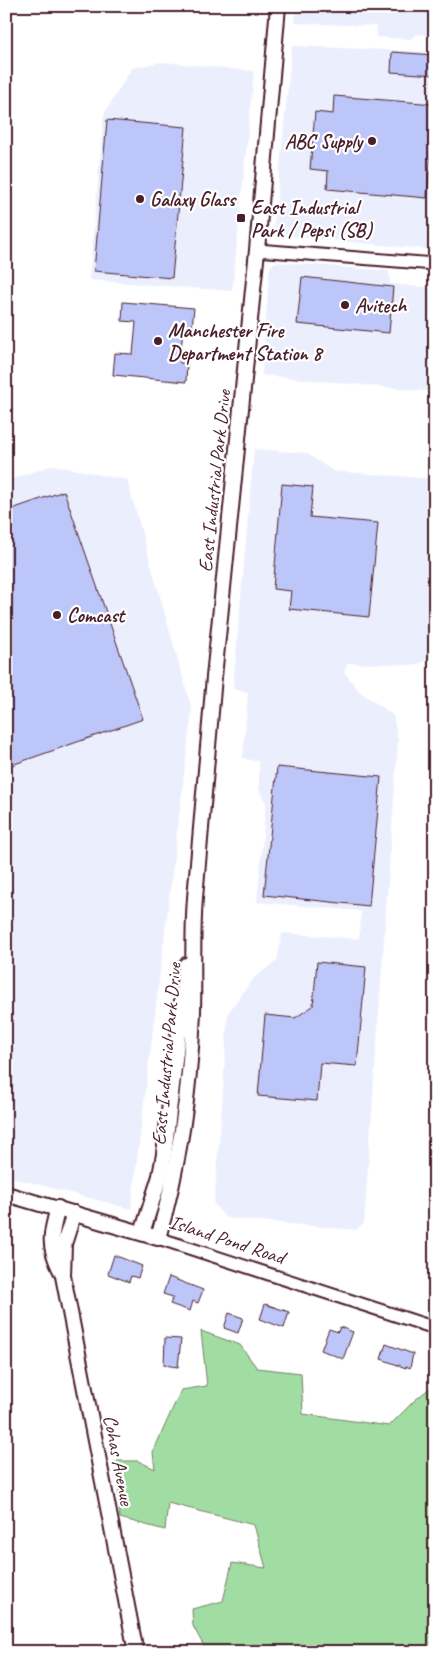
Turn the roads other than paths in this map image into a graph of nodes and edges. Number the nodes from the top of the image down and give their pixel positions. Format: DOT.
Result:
graph roads {
  1 [pos="278,6"];
  2 [pos="257,250"];
  3 [pos="435,264"];
  4 [pos="193,930"];
  5 [pos="6,1194"];
  6 [pos="58,1208"];
  7 [pos="74,1213"];
  8 [pos="142,1233"];
  9 [pos="158,1238"];
  10 [pos="63,1276"];
  11 [pos="435,1328"];
  12 [pos="136,1652"];
  1 -- 2 [label="street, East Industrial Park Drive"];
  2 -- 3 [label="street"];
  2 -- 4 [label="street, East Industrial Park Drive"];
  4 -- 8 [label="street, East Industrial Park Drive"];
  4 -- 9 [label="street, East Industrial Park Drive"];
  5 -- 6 [label="street, Island Pond Road"];
  6 -- 7 [label="street, Island Pond Road"];
  6 -- 10 [label="street, Cohas Avenue"];
  7 -- 8 [label="street, Island Pond Road"];
  7 -- 10 [label="street, Cohas Avenue"];
  8 -- 9 [label="street, Island Pond Road"];
  9 -- 11 [label="street, Island Pond Road"];
  10 -- 12 [label="street, Cohas Avenue"];
}
